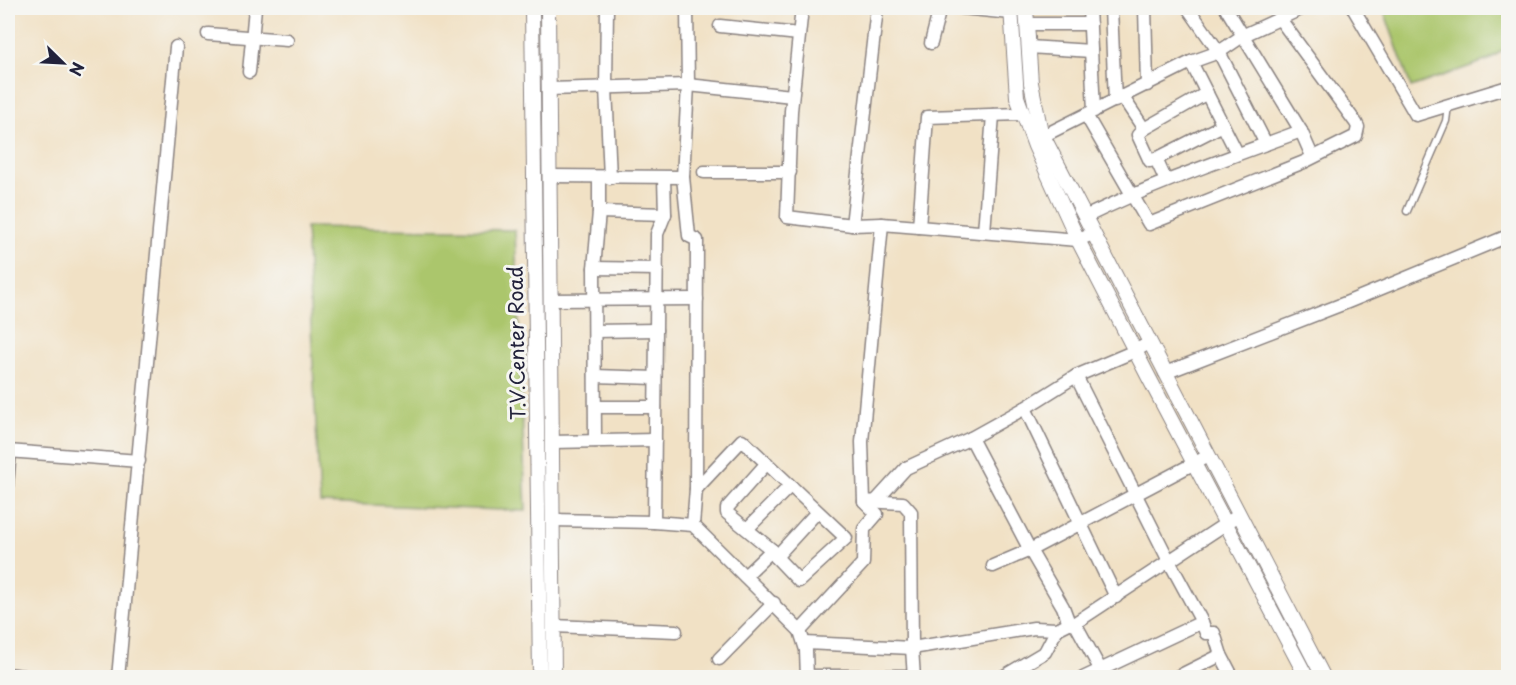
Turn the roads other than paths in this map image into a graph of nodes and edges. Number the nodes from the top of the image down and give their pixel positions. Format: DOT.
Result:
graph roads {
  1 [pos="255,8"];
  2 [pos="532,8"];
  3 [pos="548,8"];
  4 [pos="607,8"];
  5 [pos="687,8"];
  6 [pos="802,8"];
  7 [pos="878,8"];
  8 [pos="939,8"];
  9 [pos="962,8"];
  10 [pos="1026,8"];
  11 [pos="1089,8"];
  12 [pos="1111,8"];
  13 [pos="1145,8"];
  14 [pos="1188,8"];
  15 [pos="1226,8"];
  16 [pos="1303,8"];
  17 [pos="1353,8"];
  18 [pos="1011,10"];
  19 [pos="1280,19"];
  20 [pos="1028,24"];
  21 [pos="1090,24"];
  22 [pos="720,26"];
  23 [pos="208,34"];
  24 [pos="799,34"];
  25 [pos="1244,35"];
  26 [pos="253,37"];
  27 [pos="287,40"];
  28 [pos="931,43"];
  29 [pos="176,47"];
  30 [pos="1029,47"];
  31 [pos="1091,51"];
  32 [pos="1219,52"];
  33 [pos="1191,62"];
  34 [pos="249,72"];
  35 [pos="688,85"];
  36 [pos="1148,85"];
  37 [pos="606,87"];
  38 [pos="1509,87"];
  39 [pos="549,89"];
  40 [pos="1207,93"];
  41 [pos="792,96"];
  42 [pos="1118,99"];
  43 [pos="1448,105"];
  44 [pos="1090,113"];
  45 [pos="1022,114"];
  46 [pos="993,115"];
  47 [pos="1222,124"];
  48 [pos="1144,129"];
  49 [pos="1301,131"];
  50 [pos="1043,136"];
  51 [pos="1266,144"];
  52 [pos="1237,153"];
  53 [pos="1312,156"];
  54 [pos="1156,159"];
  55 [pos="704,172"];
  56 [pos="790,172"];
  57 [pos="549,176"];
  58 [pos="605,177"];
  59 [pos="683,177"];
  60 [pos="664,178"];
  61 [pos="1166,181"];
  62 [pos="1133,194"];
  63 [pos="1407,211"];
  64 [pos="599,212"];
  65 [pos="665,214"];
  66 [pos="1085,217"];
  67 [pos="882,224"];
  68 [pos="852,225"];
  69 [pos="919,227"];
  70 [pos="984,232"];
  71 [pos="1093,234"];
  72 [pos="1509,236"];
  73 [pos="1078,240"];
  74 [pos="594,268"];
  75 [pos="657,269"];
  76 [pos="595,299"];
  77 [pos="656,299"];
  78 [pos="697,299"];
  79 [pos="550,300"];
  80 [pos="656,330"];
  81 [pos="595,331"];
  82 [pos="1149,343"];
  83 [pos="1135,351"];
  84 [pos="1165,373"];
  85 [pos="595,376"];
  86 [pos="1076,376"];
  87 [pos="655,378"];
  88 [pos="595,407"];
  89 [pos="655,407"];
  90 [pos="1025,408"];
  91 [pos="970,438"];
  92 [pos="655,440"];
  93 [pos="595,441"];
  94 [pos="552,442"];
  95 [pos="10,452"];
  96 [pos="1208,456"];
  97 [pos="139,461"];
  98 [pos="766,463"];
  99 [pos="1194,463"];
  100 [pos="790,486"];
  101 [pos="696,489"];
  102 [pos="1136,495"];
  103 [pos="870,502"];
  104 [pos="8,507"];
  105 [pos="817,512"];
  106 [pos="1239,514"];
  107 [pos="552,520"];
  108 [pos="654,522"];
  109 [pos="1225,522"];
  110 [pos="1081,524"];
  111 [pos="693,525"];
  112 [pos="747,529"];
  113 [pos="1030,550"];
  114 [pos="774,553"];
  115 [pos="1169,561"];
  116 [pos="993,566"];
  117 [pos="745,576"];
  118 [pos="1116,597"];
  119 [pos="774,603"];
  120 [pos="1202,622"];
  121 [pos="1072,623"];
  122 [pos="553,626"];
  123 [pos="1057,629"];
  124 [pos="676,631"];
  125 [pos="802,637"];
  126 [pos="912,648"];
  127 [pos="1221,655"];
  128 [pos="719,659"];
  129 [pos="8,671"];
  130 [pos="1103,673"];
  131 [pos="807,677"];
  132 [pos="914,677"];
  133 [pos="60,678"];
  134 [pos="118,678"];
  135 [pos="540,678"];
  136 [pos="554,678"];
  137 [pos="1002,678"];
  138 [pos="1083,678"];
  139 [pos="1175,678"];
  140 [pos="1233,678"];
  141 [pos="1307,678"];
  142 [pos="1324,678"];
  1 -- 26 [label="street"];
  2 -- 135 [label="street, T.V.Center Road"];
  3 -- 39 [label="street, T.V.Center Road"];
  4 -- 37 [label="street"];
  5 -- 35 [label="street"];
  6 -- 24 [label="street"];
  7 -- 68 [label="street"];
  8 -- 28 [label="street"];
  9 -- 18 [label="street"];
  10 -- 20 [label="street"];
  11 -- 21 [label="street"];
  12 -- 42 [label="street"];
  13 -- 36 [label="street"];
  14 -- 32 [label="street"];
  15 -- 25 [label="street"];
  16 -- 19 [label="street"];
  17 -- 43 [label="street"];
  18 -- 45 [label="street"];
  19 -- 25 [label="street"];
  19 -- 53 [label="street"];
  20 -- 21 [label="street"];
  20 -- 30 [label="street"];
  21 -- 31 [label="street"];
  22 -- 24 [label="street"];
  23 -- 26 [label="street"];
  24 -- 41 [label="street"];
  25 -- 32 [label="street"];
  25 -- 49 [label="street"];
  26 -- 27 [label="street"];
  26 -- 34 [label="street"];
  29 -- 97 [label="street"];
  30 -- 31 [label="street"];
  30 -- 50 [label="street"];
  31 -- 44 [label="street"];
  32 -- 33 [label="street"];
  32 -- 51 [label="street"];
  33 -- 36 [label="street"];
  33 -- 40 [label="street"];
  35 -- 37 [label="street"];
  35 -- 41 [label="street"];
  35 -- 59 [label="street"];
  36 -- 42 [label="street"];
  37 -- 39 [label="street"];
  37 -- 58 [label="street"];
  38 -- 43 [label="street"];
  39 -- 57 [label="street, T.V.Center Road"];
  40 -- 47 [label="street"];
  40 -- 48 [label="street"];
  41 -- 56 [label="street"];
  42 -- 44 [label="street"];
  42 -- 48 [label="street"];
  43 -- 63 [label="lane"];
  44 -- 50 [label="street"];
  44 -- 62 [label="street"];
  45 -- 46 [label="street"];
  45 -- 73 [label="street"];
  46 -- 69 [label="street"];
  46 -- 70 [label="street"];
  47 -- 52 [label="street"];
  47 -- 54 [label="street"];
  48 -- 54 [label="street"];
  49 -- 51 [label="street"];
  49 -- 53 [label="street"];
  50 -- 66 [label="street"];
  51 -- 52 [label="street"];
  52 -- 61 [label="street"];
  53 -- 62 [label="street"];
  54 -- 61 [label="street"];
  55 -- 56 [label="street"];
  56 -- 68 [label="street"];
  57 -- 58 [label="street"];
  57 -- 79 [label="street, T.V.Center Road"];
  58 -- 60 [label="street"];
  58 -- 64 [label="street"];
  59 -- 60 [label="street"];
  59 -- 78 [label="street"];
  60 -- 65 [label="street"];
  61 -- 62 [label="street"];
  62 -- 66 [label="street"];
  64 -- 65 [label="street"];
  64 -- 74 [label="street"];
  65 -- 75 [label="street"];
  66 -- 71 [label="street"];
  67 -- 68 [label="street"];
  67 -- 69 [label="street"];
  67 -- 103 [label="street"];
  69 -- 70 [label="street"];
  70 -- 73 [label="street"];
  71 -- 73 [label="street"];
  71 -- 82 [label="street"];
  72 -- 84 [label="street"];
  73 -- 83 [label="street"];
  74 -- 75 [label="street"];
  74 -- 76 [label="street"];
  75 -- 77 [label="street"];
  76 -- 77 [label="street"];
  76 -- 79 [label="street"];
  76 -- 81 [label="street"];
  77 -- 78 [label="street"];
  77 -- 80 [label="street"];
  78 -- 101 [label="street"];
  79 -- 94 [label="street, T.V.Center Road"];
  80 -- 81 [label="street"];
  80 -- 87 [label="street"];
  81 -- 85 [label="street"];
  82 -- 83 [label="street"];
  82 -- 84 [label="street"];
  83 -- 86 [label="street"];
  83 -- 99 [label="street"];
  84 -- 96 [label="street"];
  85 -- 87 [label="street"];
  85 -- 88 [label="street"];
  86 -- 90 [label="street"];
  86 -- 102 [label="street"];
  87 -- 89 [label="street"];
  88 -- 89 [label="street"];
  88 -- 93 [label="street"];
  89 -- 92 [label="street"];
  90 -- 91 [label="street"];
  90 -- 110 [label="street"];
  91 -- 103 [label="street"];
  91 -- 113 [label="street"];
  92 -- 93 [label="street"];
  92 -- 108 [label="street"];
  93 -- 94 [label="street"];
  94 -- 107 [label="street, T.V.Center Road"];
  95 -- 97 [label="street"];
  95 -- 104 [label="lane"];
  96 -- 99 [label="street"];
  96 -- 106 [label="street"];
  97 -- 134 [label="street"];
  98 -- 100 [label="street"];
  98 -- 101 [label="street"];
  98 -- 112 [label="street"];
  99 -- 102 [label="street"];
  99 -- 109 [label="street"];
  100 -- 105 [label="street"];
  100 -- 112 [label="street"];
  101 -- 111 [label="street"];
  102 -- 110 [label="street"];
  102 -- 115 [label="street"];
  103 -- 125 [label="street"];
  103 -- 126 [label="street"];
  105 -- 114 [label="street"];
  105 -- 114 [label="street"];
  106 -- 109 [label="street"];
  106 -- 142 [label="street"];
  107 -- 108 [label="street"];
  107 -- 122 [label="street, T.V.Center Road"];
  108 -- 111 [label="street"];
  109 -- 115 [label="street"];
  109 -- 141 [label="street"];
  110 -- 113 [label="street"];
  110 -- 118 [label="street"];
  111 -- 117 [label="street"];
  112 -- 114 [label="street"];
  113 -- 116 [label="street"];
  113 -- 121 [label="street"];
  114 -- 117 [label="street"];
  115 -- 118 [label="street"];
  115 -- 120 [label="street"];
  117 -- 119 [label="street"];
  118 -- 121 [label="street"];
  119 -- 125 [label="street"];
  119 -- 128 [label="street"];
  120 -- 127 [label="street"];
  120 -- 130 [label="street"];
  121 -- 123 [label="street"];
  121 -- 130 [label="street"];
  122 -- 124 [label="street"];
  122 -- 136 [label="street, T.V.Center Road"];
  123 -- 126 [label="street"];
  123 -- 137 [label="street"];
  125 -- 126 [label="street"];
  125 -- 131 [label="street"];
  126 -- 132 [label="street"];
  127 -- 139 [label="street"];
  127 -- 140 [label="street"];
  129 -- 133 [label="lane"];
  130 -- 138 [label="street"];
  131 -- 132 [label="street"];
}
